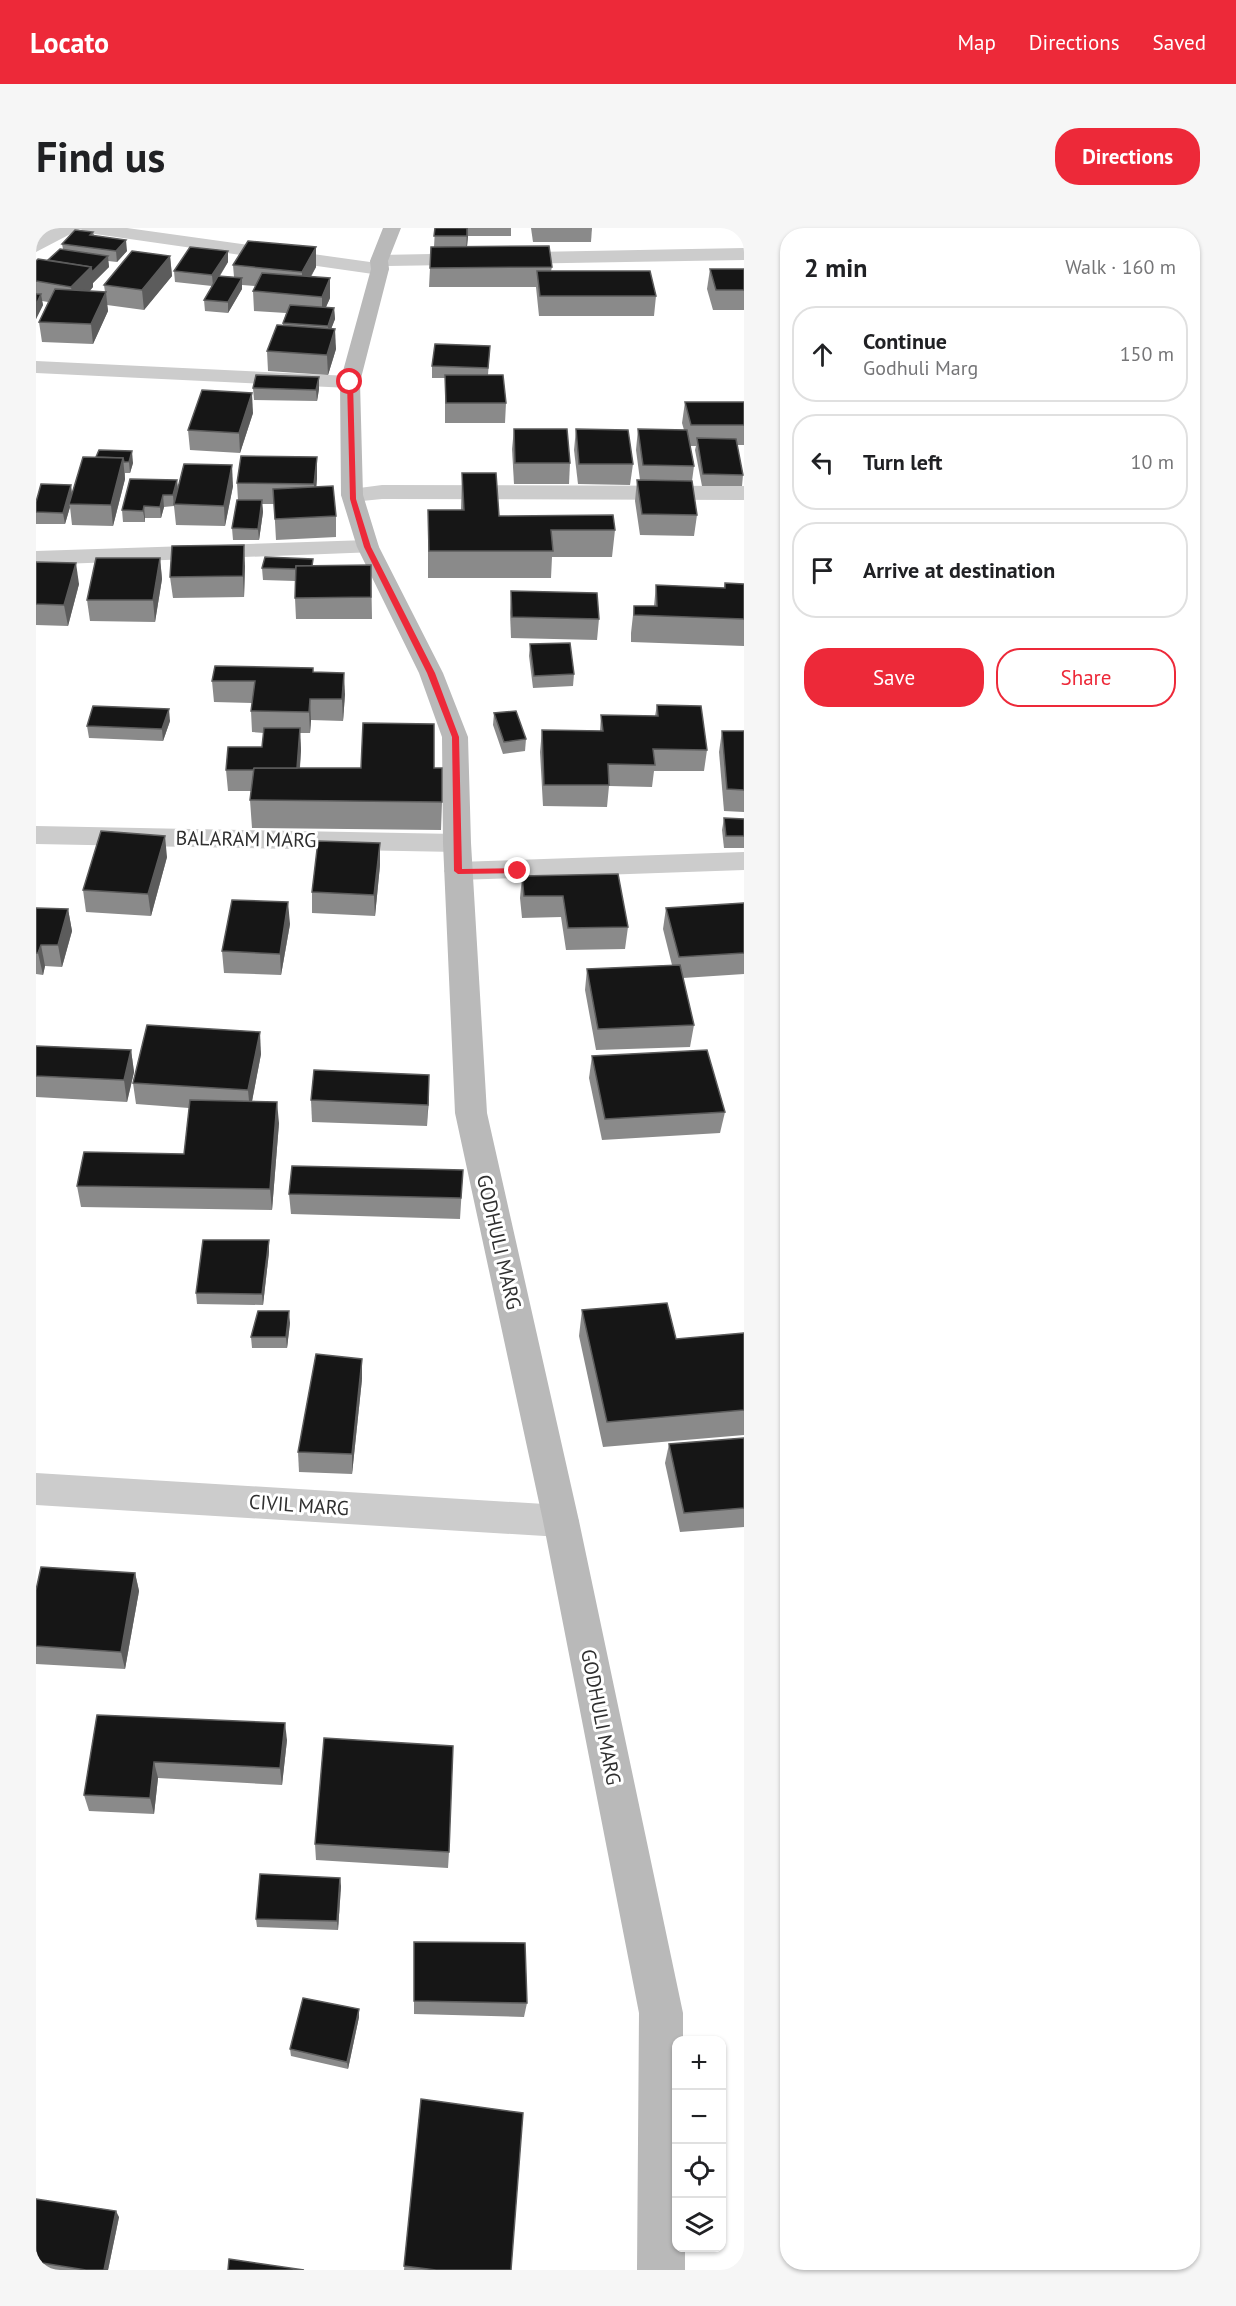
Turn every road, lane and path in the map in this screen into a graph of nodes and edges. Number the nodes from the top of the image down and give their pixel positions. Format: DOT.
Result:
graph roads {
  1 [pos="71,228"];
  2 [pos="88,228"];
  3 [pos="392,228"];
  4 [pos="36,246"];
  5 [pos="744,254"];
  6 [pos="380,265"];
  7 [pos="36,367"];
  8 [pos="350,382"];
  9 [pos="744,493"];
  10 [pos="352,495"];
  11 [pos="368,547"];
  12 [pos="36,558"];
  13 [pos="36,835"];
  14 [pos="458,857"];
  15 [pos="744,861"];
  16 [pos="36,1489"];
  17 [pos="561,1521"];
  18 [pos="661,2270"];
  1 -- 4 [label="street"];
  2 -- 6 [label="street"];
  3 -- 6 [label="main road, GODHULI MARG"];
  5 -- 6 [label="street"];
  6 -- 8 [label="main road, GODHULI MARG"];
  7 -- 8 [label="street"];
  8 -- 10 [label="main road, GODHULI MARG"];
  9 -- 10 [label="street"];
  10 -- 11 [label="main road, GODHULI MARG"];
  11 -- 12 [label="street"];
  11 -- 14 [label="main road, GODHULI MARG"];
  13 -- 14 [label="street, BALARAM MARG"];
  14 -- 15 [label="street, BALARAM MARG"];
  14 -- 17 [label="main road, GODHULI MARG"];
  16 -- 17 [label="street, CIVIL MARG"];
  17 -- 18 [label="main road, GODHULI MARG"];
}
